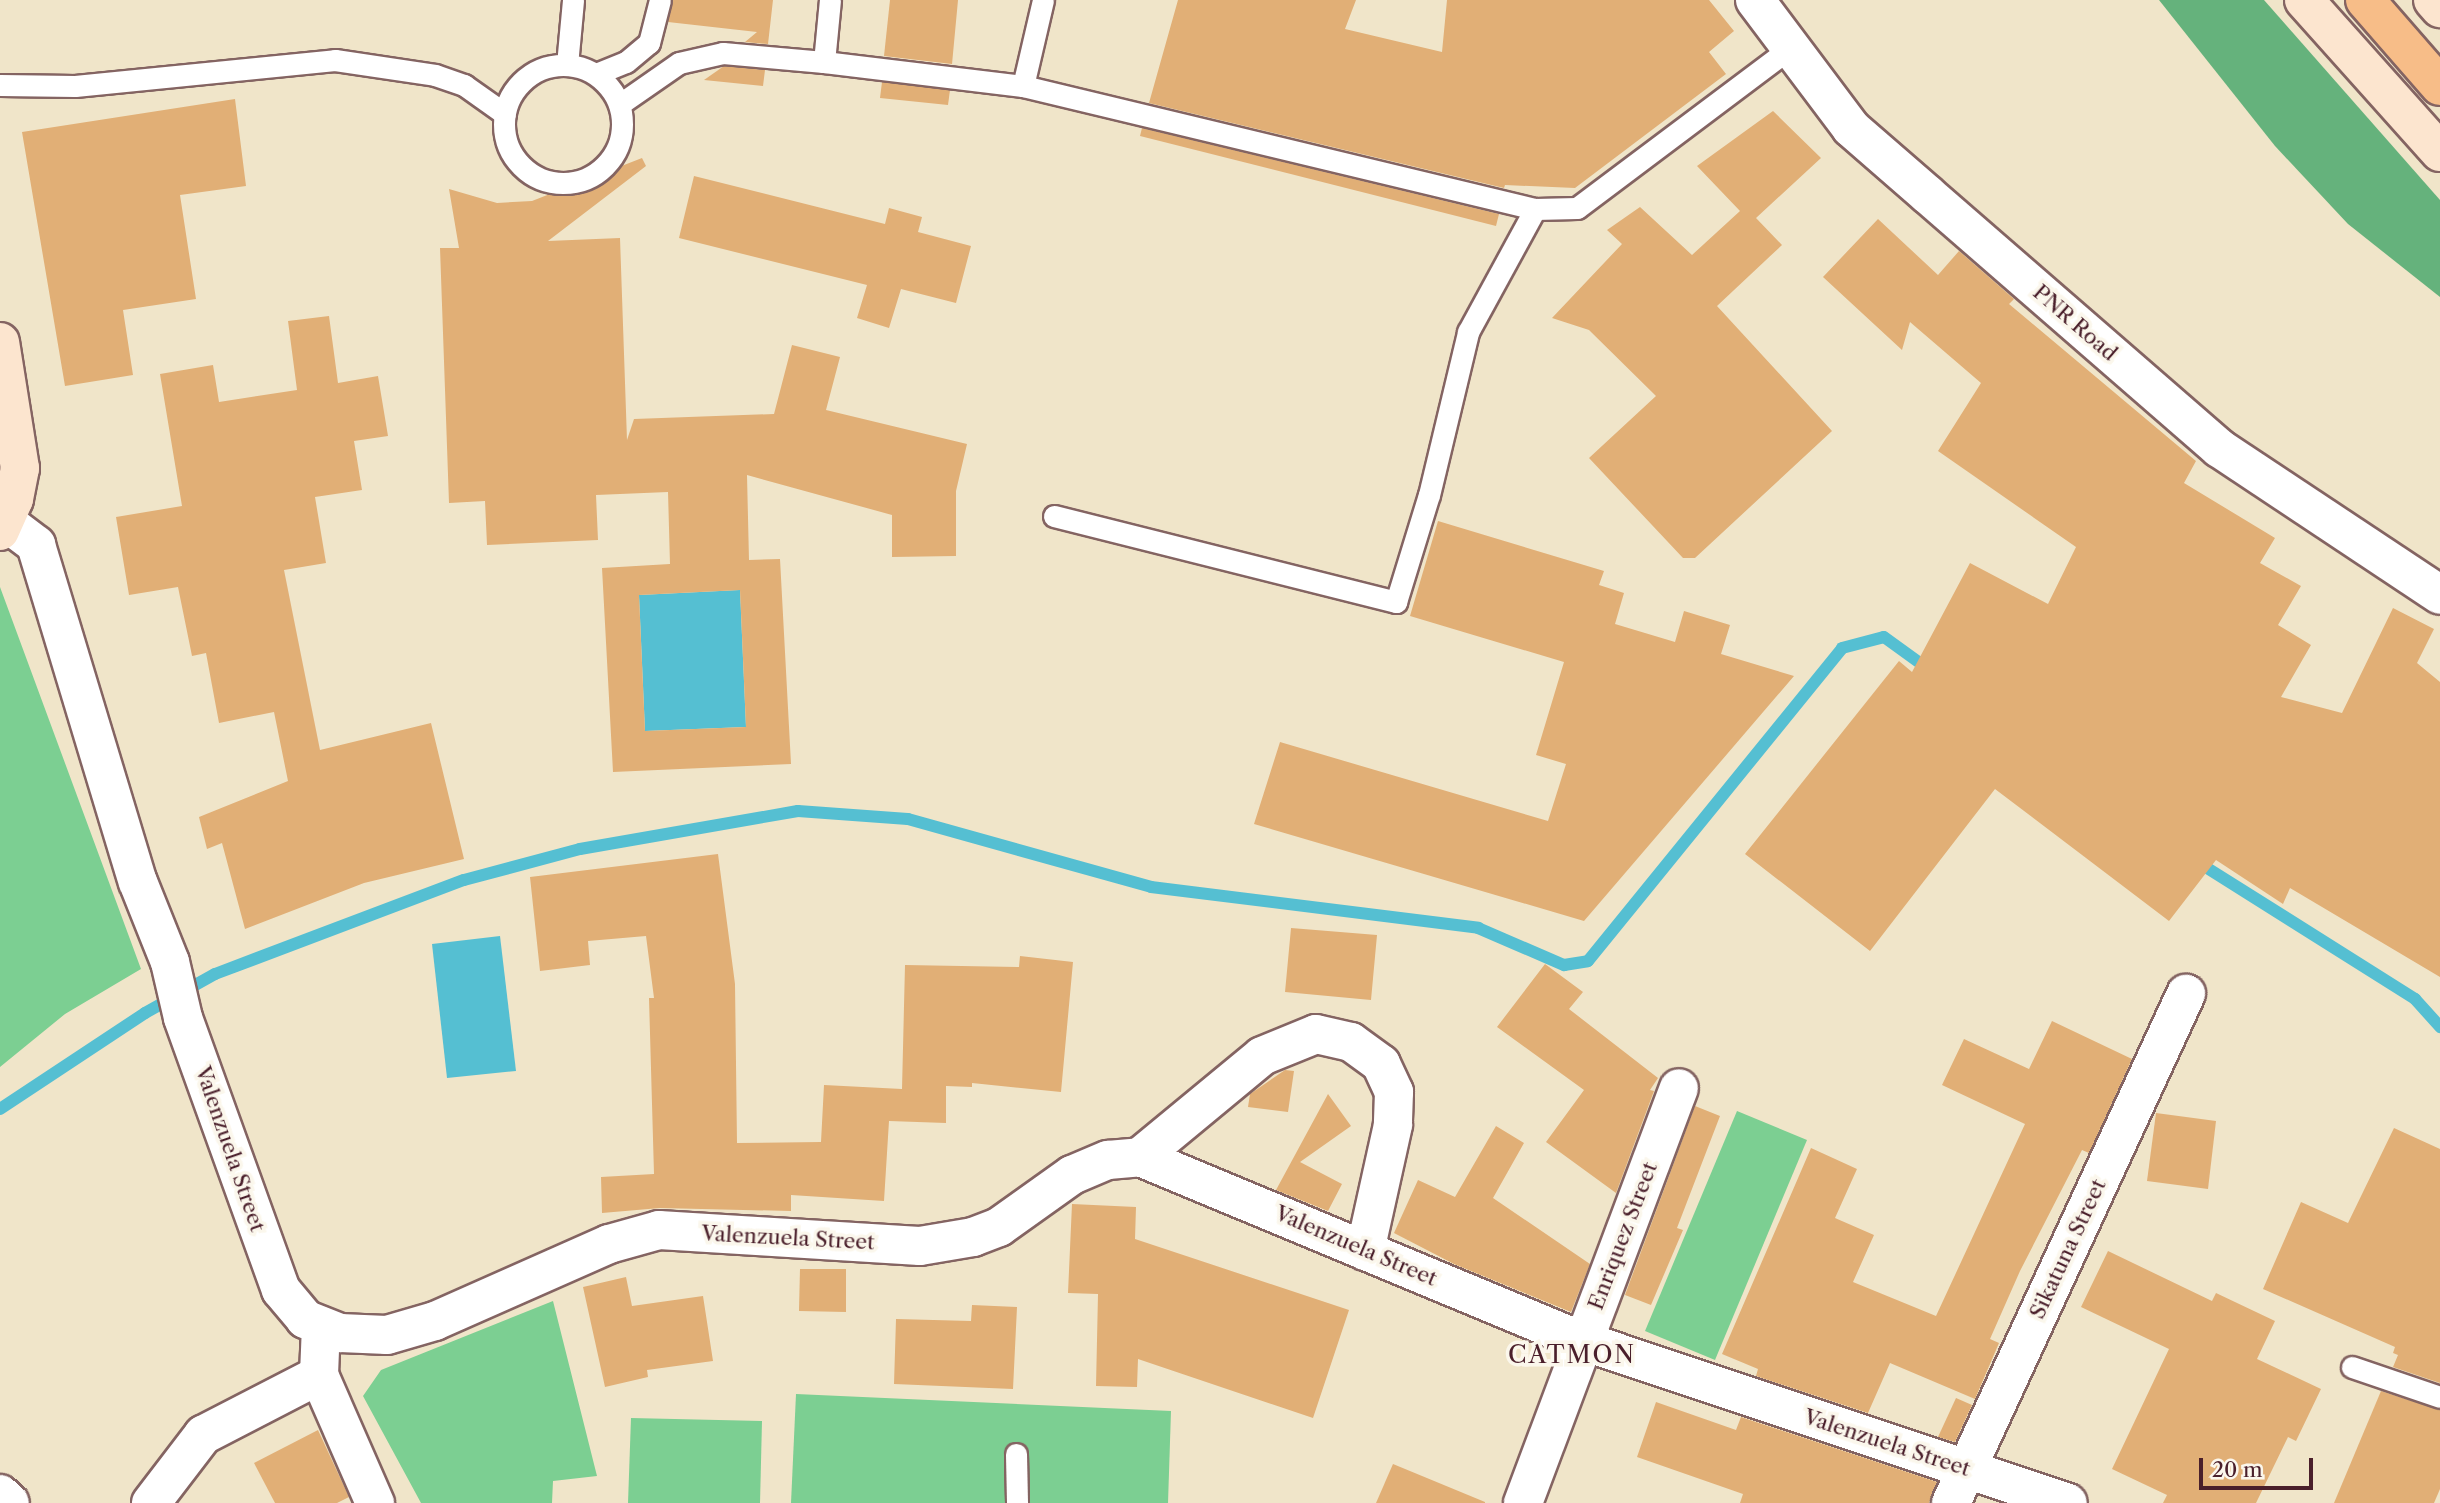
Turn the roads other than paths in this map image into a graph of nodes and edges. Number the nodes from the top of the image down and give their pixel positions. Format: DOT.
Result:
graph roads {
  1 [pos="573,0"];
  2 [pos="660,0"];
  3 [pos="830,0"];
  4 [pos="1043,0"];
  5 [pos="1755,0"];
  6 [pos="2304,0"];
  7 [pos="2365,0"];
  8 [pos="2433,0"];
  9 [pos="2440,8"];
  10 [pos="1790,49"];
  11 [pos="824,62"];
  12 [pos="567,65"];
  13 [pos="596,74"];
  14 [pos="0,85"];
  15 [pos="1023,86"];
  16 [pos="2440,86"];
  17 [pos="620,104"];
  18 [pos="505,114"];
  19 [pos="2440,152"];
  20 [pos="1535,208"];
  21 [pos="0,342"];
  22 [pos="1054,516"];
  23 [pos="3,526"];
  24 [pos="2440,595"];
  25 [pos="2186,995"];
  26 [pos="1679,1088"];
  27 [pos="1140,1157"];
  28 [pos="1365,1251"];
  29 [pos="321,1326"];
  30 [pos="1583,1341"];
  31 [pos="2352,1367"];
  32 [pos="319,1375"];
  33 [pos="2440,1397"];
  34 [pos="1016,1454"];
  35 [pos="1958,1486"];
  36 [pos="0,1494"];
  37 [pos="10,1503"];
  38 [pos="151,1503"];
  39 [pos="375,1503"];
  40 [pos="1017,1503"];
  41 [pos="1523,1503"];
  42 [pos="2067,1503"];
  1 -- 12 [label="lane"];
  2 -- 13 [label="lane"];
  3 -- 11 [label="lane"];
  4 -- 15 [label="lane"];
  5 -- 10 [label="street, PNR Road"];
  6 -- 19 [label="main road"];
  7 -- 16 [label="highway"];
  8 -- 9 [label="main road"];
  10 -- 20 [label="lane"];
  10 -- 24 [label="street, PNR Road"];
  11 -- 15 [label="lane"];
  11 -- 17 [label="lane"];
  12 -- 13 [label="lane"];
  12 -- 18 [label="lane"];
  13 -- 17 [label="lane"];
  14 -- 18 [label="lane"];
  15 -- 20 [label="lane"];
  17 -- 18 [label="lane"];
  20 -- 22 [label="lane"];
  21 -- 23 [label="main road"];
  23 -- 29 [label="street, Valenzuela Street"];
  25 -- 35 [label="street, Sikatuna Street"];
  26 -- 30 [label="street, Enriquez Street"];
  27 -- 28 [label="street, Valenzuela Street"];
  27 -- 28 [label="street"];
  27 -- 29 [label="street, Valenzuela Street"];
  28 -- 30 [label="street, Valenzuela Street"];
  29 -- 32 [label="street"];
  30 -- 35 [label="street, Valenzuela Street"];
  30 -- 41 [label="street, Enriquez Street"];
  31 -- 33 [label="lane"];
  32 -- 38 [label="street"];
  32 -- 39 [label="street"];
  34 -- 40 [label="lane"];
  35 -- 42 [label="street, Valenzuela Street"];
  36 -- 37 [label="street"];
}
